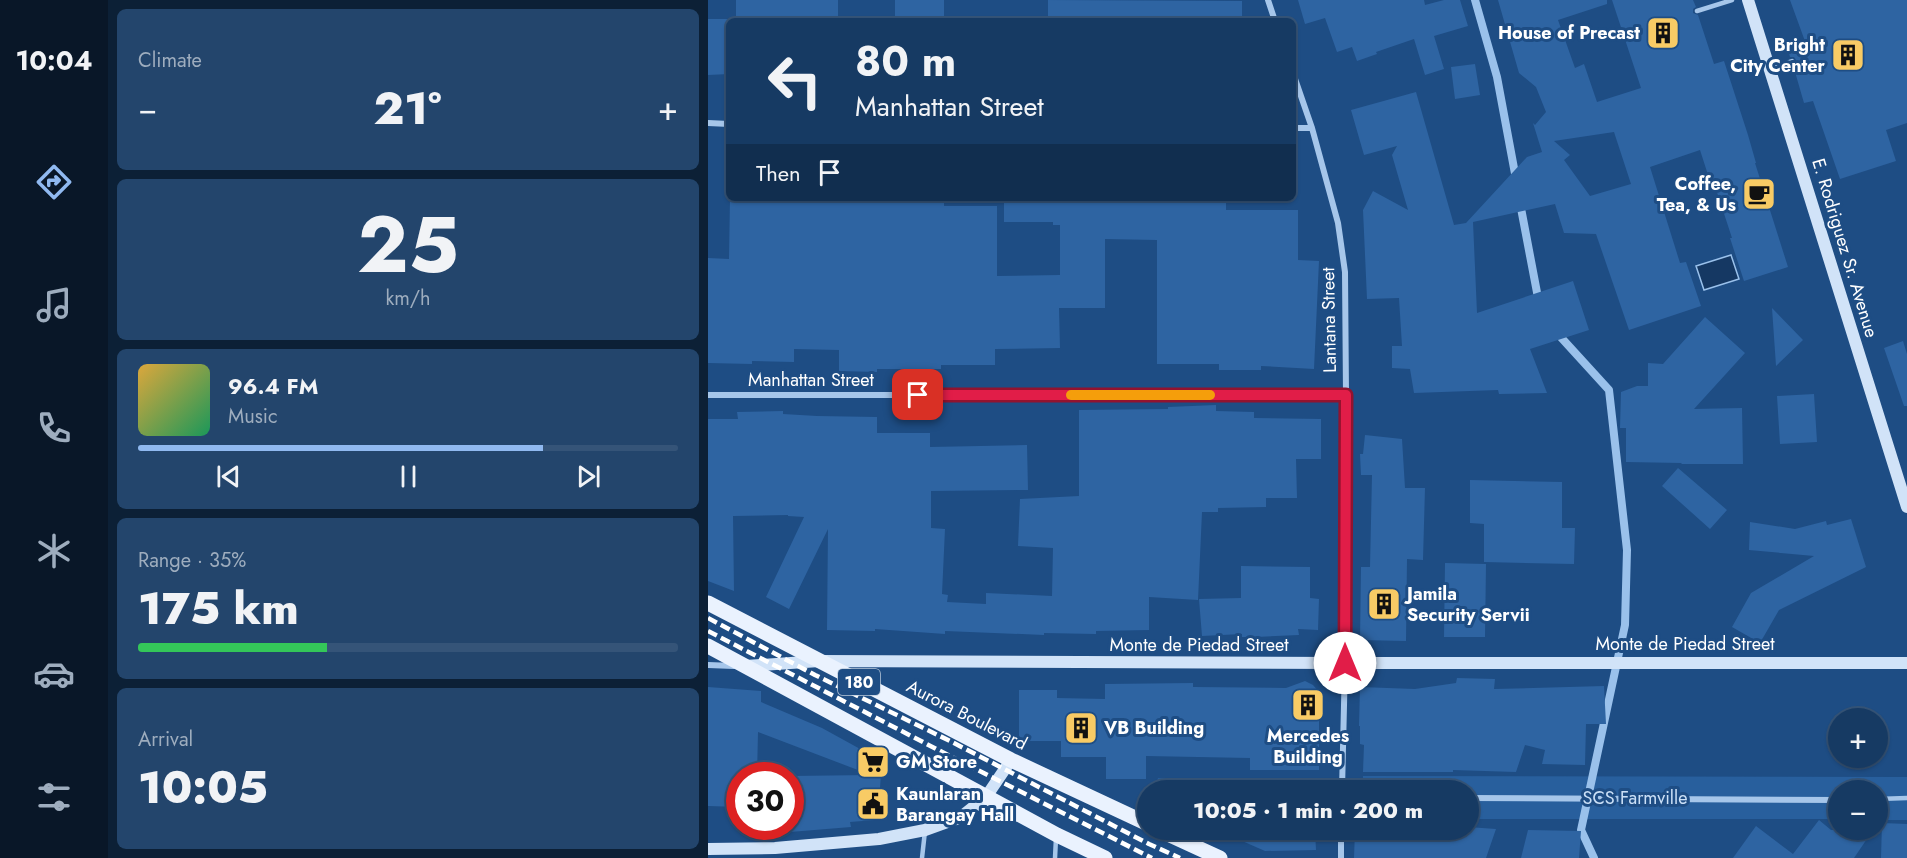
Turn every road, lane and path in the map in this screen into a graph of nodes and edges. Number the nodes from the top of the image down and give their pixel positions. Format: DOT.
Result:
graph roads {
  1 [pos="1268,0"];
  2 [pos="1732,0"];
  3 [pos="1748,0"];
  4 [pos="1697,11"];
  5 [pos="1274,18"];
  6 [pos="1792,61"];
  7 [pos="1770,69"];
  8 [pos="1296,82"];
  9 [pos="708,123"];
  10 [pos="726,124"];
  11 [pos="1296,128"];
  12 [pos="1312,128"];
  13 [pos="708,395"];
  14 [pos="1346,395"];
  15 [pos="1907,507"];
  16 [pos="708,603"];
  17 [pos="708,646"];
  18 [pos="819,661"];
  19 [pos="1345,663"];
  20 [pos="1907,663"];
  21 [pos="708,665"];
  22 [pos="746,666"];
  23 [pos="1011,760"];
  24 [pos="1342,780"];
  25 [pos="986,797"];
  26 [pos="1479,798"];
  27 [pos="1907,798"];
  28 [pos="1888,799"];
  29 [pos="1828,800"];
  30 [pos="1137,819"];
  31 [pos="925,830"];
  32 [pos="1057,835"];
  33 [pos="1181,840"];
  34 [pos="1341,840"];
  35 [pos="708,849"];
  36 [pos="922,858"];
  37 [pos="1055,858"];
  38 [pos="1105,858"];
  39 [pos="1220,858"];
  40 [pos="1341,858"];
  1 -- 5 [label="street"];
  2 -- 4 [label="lane"];
  3 -- 7 [label="street, E. Rodriguez Sr. Avenue"];
  6 -- 7 [label="lane"];
  7 -- 15 [label="street, E. Rodriguez Sr. Avenue"];
  8 -- 12 [label="street, Lantana Street"];
  9 -- 10 [label="street"];
  11 -- 12 [label="street"];
  12 -- 14 [label="street, Lantana Street"];
  13 -- 14 [label="street, Manhattan Street"];
  14 -- 19 [label="street, Lantana Street"];
  16 -- 18 [label="main road, Aurora Boulevard / 180"];
  17 -- 22 [label="main road, 180"];
  18 -- 19 [label="street, Monte de Piedad Street"];
  18 -- 22 [label="street, Monte de Piedad Street"];
  18 -- 23 [label="main road, Aurora Boulevard / 180"];
  19 -- 20 [label="street, Monte de Piedad Street"];
  19 -- 24 [label="street, Lantana Street"];
  21 -- 22 [label="street, Monte de Piedad Street"];
  22 -- 25 [label="main road, 180"];
  23 -- 25 [label="street"];
  23 -- 30 [label="main road, Aurora Boulevard / 180"];
  25 -- 31 [label="street"];
  25 -- 32 [label="main road, 180"];
  26 -- 29 [label="street"];
  27 -- 28 [label="lane"];
  31 -- 35 [label="street"];
  31 -- 36 [label="lane"];
  32 -- 37 [label="lane"];
  32 -- 38 [label="main road, 180"];
  33 -- 39 [label="main road"];
  34 -- 40 [label="street"];
}
